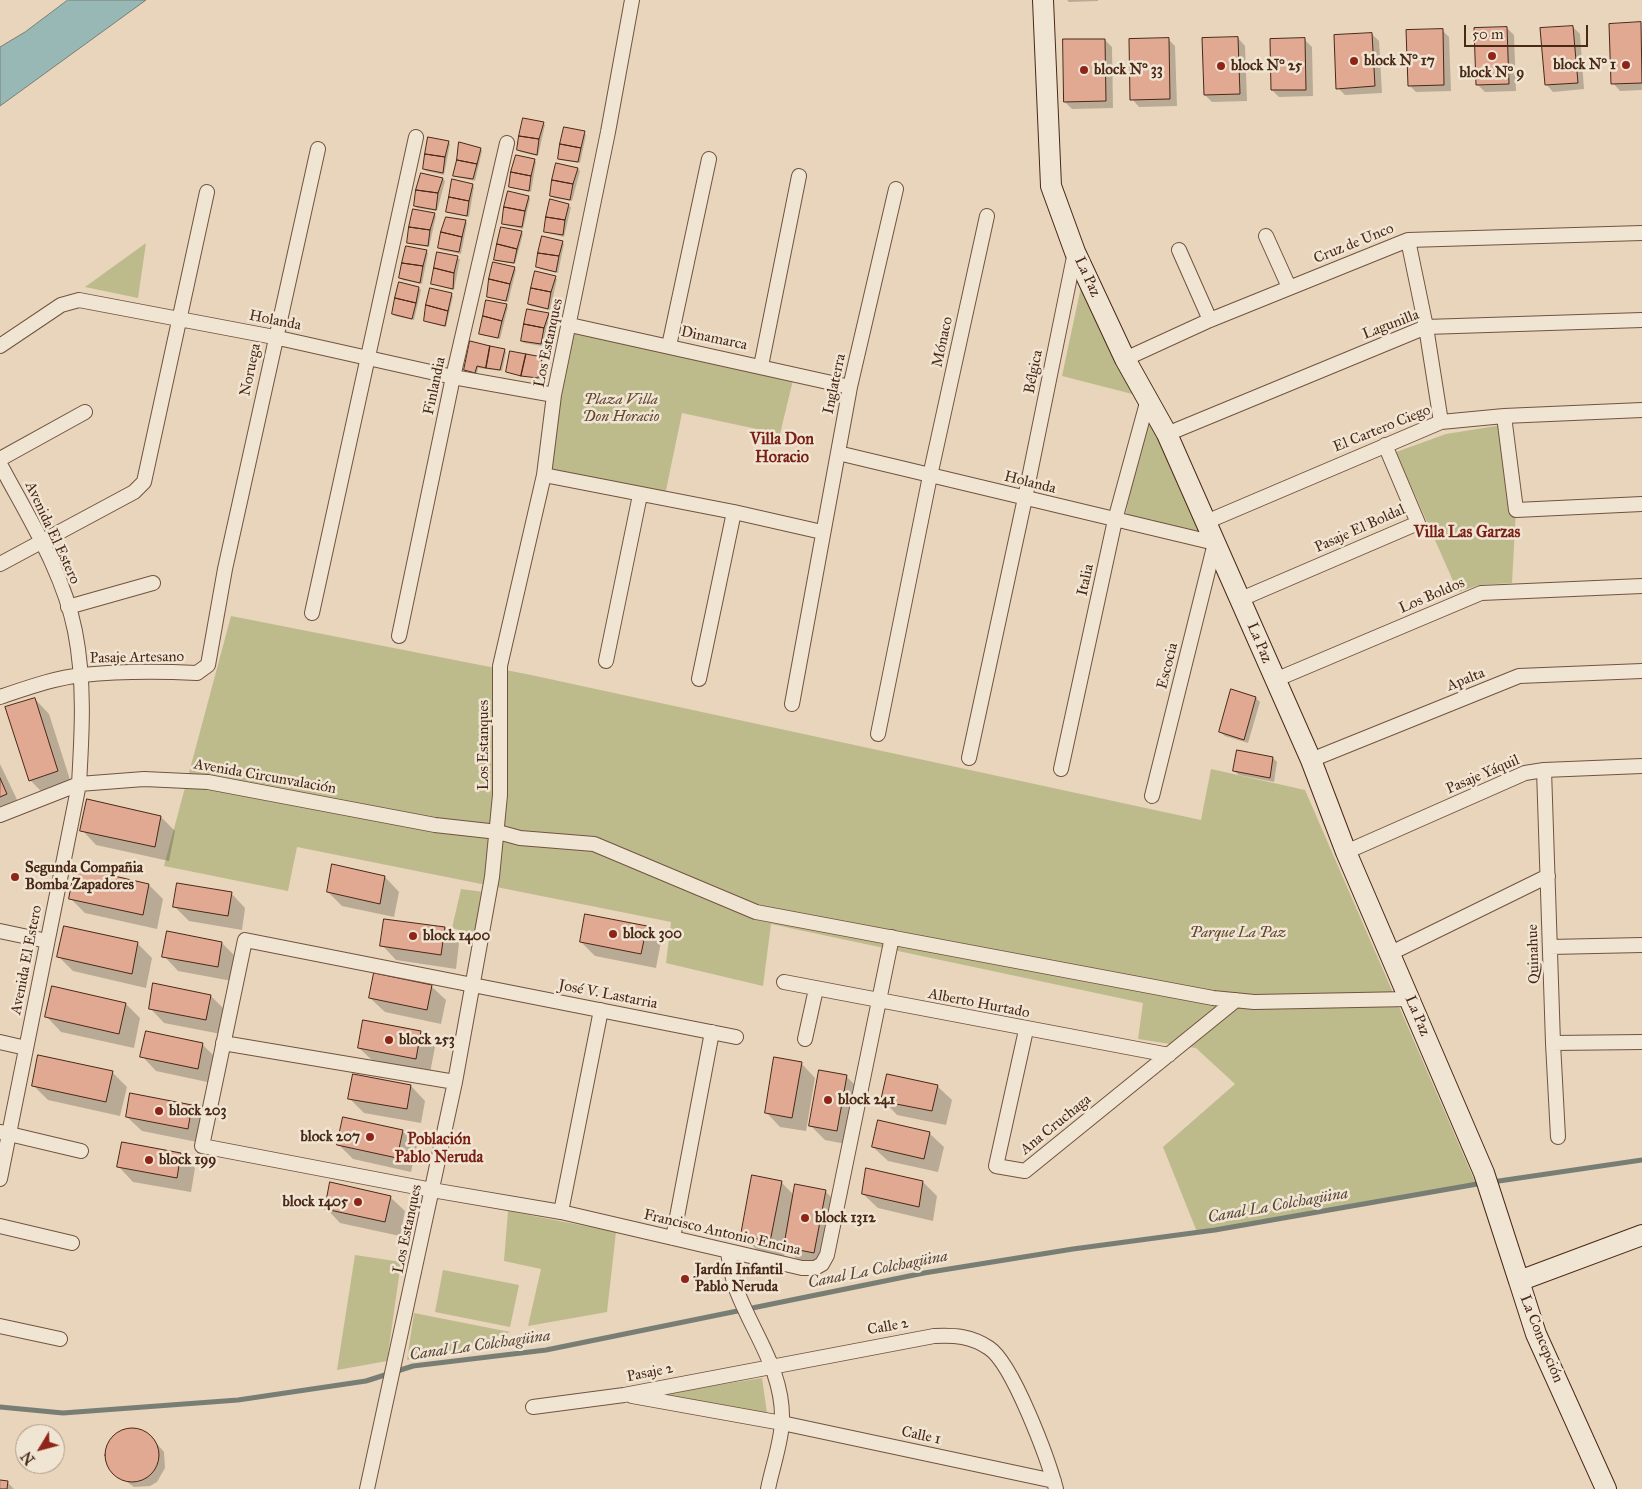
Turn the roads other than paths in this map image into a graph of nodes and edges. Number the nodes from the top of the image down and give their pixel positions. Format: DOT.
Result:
graph roads {
  1 [pos="632,0"];
  2 [pos="1043,0"];
  3 [pos="416,137"];
  4 [pos="507,143"];
  5 [pos="318,149"];
  6 [pos="709,159"];
  7 [pos="799,176"];
  8 [pos="896,189"];
  9 [pos="207,192"];
  10 [pos="987,216"];
  11 [pos="1642,233"];
  12 [pos="1266,236"];
  13 [pos="1408,240"];
  14 [pos="1179,250"];
  15 [pos="1075,252"];
  16 [pos="1289,287"];
  17 [pos="178,320"];
  18 [pos="1210,320"];
  19 [pos="1642,320"];
  20 [pos="570,324"];
  21 [pos="1426,327"];
  22 [pos="274,337"];
  23 [pos="0,346"];
  24 [pos="670,346"];
  25 [pos="368,358"];
  26 [pos="1125,358"];
  27 [pos="760,366"];
  28 [pos="453,377"];
  29 [pos="850,387"];
  30 [pos="554,395"];
  31 [pos="1148,399"];
  32 [pos="1642,410"];
  33 [pos="85,412"];
  34 [pos="1504,416"];
  35 [pos="1441,422"];
  36 [pos="1167,434"];
  37 [pos="1385,445"];
  38 [pos="838,453"];
  39 [pos="0,459"];
  40 [pos="0,464"];
  41 [pos="544,475"];
  42 [pos="930,476"];
  43 [pos="640,495"];
  44 [pos="1026,498"];
  45 [pos="1642,504"];
  46 [pos="734,512"];
  47 [pos="1115,520"];
  48 [pos="1206,522"];
  49 [pos="822,532"];
  50 [pos="42,542"];
  51 [pos="1215,543"];
  52 [pos="0,564"];
  53 [pos="225,570"];
  54 [pos="153,583"];
  55 [pos="1642,586"];
  56 [pos="1240,599"];
  57 [pos="68,607"];
  58 [pos="312,613"];
  59 [pos="399,636"];
  60 [pos="606,661"];
  61 [pos="1642,671"];
  62 [pos="81,675"];
  63 [pos="700,680"];
  64 [pos="1275,680"];
  65 [pos="0,697"];
  66 [pos="792,704"];
  67 [pos="878,734"];
  68 [pos="969,758"];
  69 [pos="1310,760"];
  70 [pos="1642,766"];
  71 [pos="1061,769"];
  72 [pos="1544,770"];
  73 [pos="79,784"];
  74 [pos="1152,796"];
  75 [pos="0,815"];
  76 [pos="498,832"];
  77 [pos="1346,852"];
  78 [pos="1548,876"];
  79 [pos="0,931"];
  80 [pos="892,937"];
  81 [pos="47,942"];
  82 [pos="1642,945"];
  83 [pos="1550,947"];
  84 [pos="1389,954"];
  85 [pos="784,982"];
  86 [pos="473,984"];
  87 [pos="816,989"];
  88 [pos="1409,999"];
  89 [pos="1236,1000"];
  90 [pos="878,1001"];
  91 [pos="602,1010"];
  92 [pos="1026,1030"];
  93 [pos="712,1032"];
  94 [pos="736,1036"];
  95 [pos="805,1039"];
  96 [pos="0,1042"];
  97 [pos="1642,1042"];
  98 [pos="223,1043"];
  99 [pos="1553,1043"];
  100 [pos="26,1048"];
  101 [pos="1169,1055"];
  102 [pos="455,1082"];
  103 [pos="4,1133"];
  104 [pos="1558,1137"];
  105 [pos="81,1151"];
  106 [pos="0,1179"];
  107 [pos="432,1190"];
  108 [pos="561,1212"];
  109 [pos="0,1226"];
  110 [pos="1642,1235"];
  111 [pos="673,1238"];
  112 [pos="72,1243"];
  113 [pos="728,1252"];
  114 [pos="1519,1281"];
  115 [pos="0,1326"];
  116 [pos="60,1338"];
  117 [pos="773,1365"];
  118 [pos="624,1395"];
  119 [pos="533,1407"];
  120 [pos="782,1423"];
  121 [pos="1055,1485"];
  122 [pos="367,1489"];
  123 [pos="768,1489"];
  124 [pos="1606,1489"];
  1 -- 20 [label="street, Los Estanques"];
  2 -- 15 [label="street, La Paz"];
  3 -- 25 [label="street"];
  4 -- 28 [label="street, Finlandia"];
  5 -- 22 [label="street, Noruega"];
  6 -- 24 [label="street"];
  7 -- 27 [label="street"];
  8 -- 29 [label="street, Inglaterra"];
  9 -- 17 [label="street"];
  10 -- 42 [label="street, Mónaco"];
  11 -- 13 [label="street, Cruz de Unco"];
  12 -- 16 [label="street"];
  13 -- 16 [label="street, Cruz de Unco"];
  13 -- 21 [label="street"];
  14 -- 18 [label="street"];
  15 -- 26 [label="street, La Paz"];
  15 -- 44 [label="street, Bélgica"];
  16 -- 18 [label="street, Cruz de Unco"];
  17 -- 22 [label="street, Holanda"];
  17 -- 23 [label="street, Holanda"];
  17 -- 50 [label="street"];
  18 -- 26 [label="street, Cruz de Unco"];
  19 -- 21 [label="street, Lagunilla"];
  20 -- 24 [label="street, Dinamarca"];
  20 -- 30 [label="street, Los Estanques"];
  21 -- 35 [label="street"];
  21 -- 36 [label="street, Lagunilla"];
  22 -- 25 [label="street, Holanda"];
  22 -- 53 [label="street, Noruega"];
  24 -- 27 [label="street, Dinamarca"];
  25 -- 28 [label="street, Holanda"];
  25 -- 58 [label="street"];
  26 -- 31 [label="street, La Paz"];
  27 -- 29 [label="street, Dinamarca"];
  28 -- 30 [label="street, Holanda"];
  28 -- 59 [label="street, Finlandia"];
  29 -- 38 [label="street, Inglaterra"];
  30 -- 41 [label="street, Los Estanques"];
  31 -- 36 [label="street, La Paz"];
  31 -- 47 [label="street, Italia"];
  32 -- 34 [label="street, El Cartero Ciego"];
  33 -- 39 [label="street"];
  34 -- 35 [label="street, El Cartero Ciego"];
  34 -- 45 [label="street"];
  35 -- 37 [label="street, El Cartero Ciego"];
  36 -- 48 [label="street, La Paz"];
  37 -- 48 [label="street, El Cartero Ciego"];
  37 -- 56 [label="street, Pasaje El Boldal"];
  38 -- 42 [label="street, Holanda"];
  38 -- 49 [label="street, Inglaterra"];
  40 -- 50 [label="street, Avenida El Estero"];
  41 -- 43 [label="street"];
  41 -- 76 [label="street, Los Estanques"];
  42 -- 44 [label="street, Holanda"];
  42 -- 67 [label="street, Mónaco"];
  43 -- 46 [label="street"];
  43 -- 60 [label="street"];
  44 -- 47 [label="street, Holanda"];
  44 -- 68 [label="street, Bélgica"];
  46 -- 49 [label="street"];
  46 -- 63 [label="street"];
  47 -- 51 [label="street, Holanda"];
  47 -- 71 [label="street, Italia"];
  48 -- 51 [label="street, La Paz"];
  49 -- 66 [label="street, Inglaterra"];
  50 -- 52 [label="street"];
  50 -- 57 [label="street, Avenida El Estero"];
  51 -- 56 [label="street, La Paz"];
  51 -- 74 [label="street, Escocia"];
  53 -- 62 [label="street, Pasaje Artesano"];
  54 -- 57 [label="street"];
  55 -- 64 [label="street, Los Boldos"];
  56 -- 64 [label="street, La Paz"];
  57 -- 62 [label="street, Avenida El Estero"];
  61 -- 69 [label="street, Apalta"];
  62 -- 65 [label="street, Pasaje Artesano"];
  62 -- 73 [label="street, Avenida El Estero"];
  64 -- 69 [label="street, La Paz"];
  69 -- 77 [label="street, La Paz"];
  70 -- 72 [label="street, Pasaje Yáquil"];
  72 -- 77 [label="street, Pasaje Yáquil"];
  72 -- 78 [label="street, Quinahue"];
  73 -- 75 [label="street, Avenida Circunvalación"];
  73 -- 76 [label="street, Avenida Circunvalación"];
  73 -- 81 [label="street, Avenida El Estero"];
  76 -- 80 [label="street, Avenida Circunvalación"];
  76 -- 86 [label="street, Los Estanques"];
  77 -- 84 [label="street, La Paz"];
  78 -- 83 [label="street, Quinahue"];
  78 -- 84 [label="street"];
  79 -- 81 [label="street"];
  80 -- 89 [label="street, Avenida Circunvalación"];
  80 -- 90 [label="street, Francisco Antonio Encina"];
  81 -- 100 [label="street, Avenida El Estero"];
  82 -- 83 [label="street"];
  83 -- 99 [label="street, Quinahue"];
  84 -- 88 [label="street, La Paz"];
  85 -- 87 [label="street, Alberto Hurtado"];
  86 -- 91 [label="street, José V. Lastarria"];
  86 -- 98 [label="street, José V. Lastarria"];
  86 -- 102 [label="street, Los Estanques"];
  87 -- 90 [label="street, Alberto Hurtado"];
  87 -- 95 [label="street"];
  88 -- 89 [label="street, Avenida Circunvalación"];
  88 -- 114 [label="street, La Paz"];
  89 -- 101 [label="street"];
  90 -- 92 [label="street, Alberto Hurtado"];
  90 -- 113 [label="street, Francisco Antonio Encina"];
  91 -- 93 [label="street, José V. Lastarria"];
  91 -- 108 [label="street"];
  92 -- 101 [label="street, Alberto Hurtado"];
  92 -- 101 [label="street, Ana Cruchaga"];
  93 -- 94 [label="street, José V. Lastarria"];
  93 -- 111 [label="street"];
  96 -- 100 [label="street"];
  97 -- 99 [label="street"];
  98 -- 102 [label="street"];
  98 -- 107 [label="street, Francisco Antonio Encina"];
  99 -- 104 [label="street, Quinahue"];
  100 -- 103 [label="street, Avenida El Estero"];
  102 -- 107 [label="street, Los Estanques"];
  103 -- 105 [label="street"];
  103 -- 106 [label="street, Avenida El Estero"];
  107 -- 108 [label="street, Francisco Antonio Encina"];
  107 -- 122 [label="street, Los Estanques"];
  108 -- 111 [label="street, Francisco Antonio Encina"];
  109 -- 112 [label="street"];
  110 -- 114 [label="street, La Concepción"];
  111 -- 113 [label="street, Francisco Antonio Encina"];
  113 -- 117 [label="street"];
  114 -- 124 [label="street, La Concepción"];
  115 -- 116 [label="street"];
  117 -- 118 [label="street, Pasaje 2"];
  117 -- 120 [label="street"];
  117 -- 121 [label="street, Calle 2"];
  118 -- 119 [label="street, Pasaje 2"];
  118 -- 120 [label="street, Calle 1"];
  120 -- 121 [label="street, Calle 1"];
  120 -- 123 [label="street"];
}
